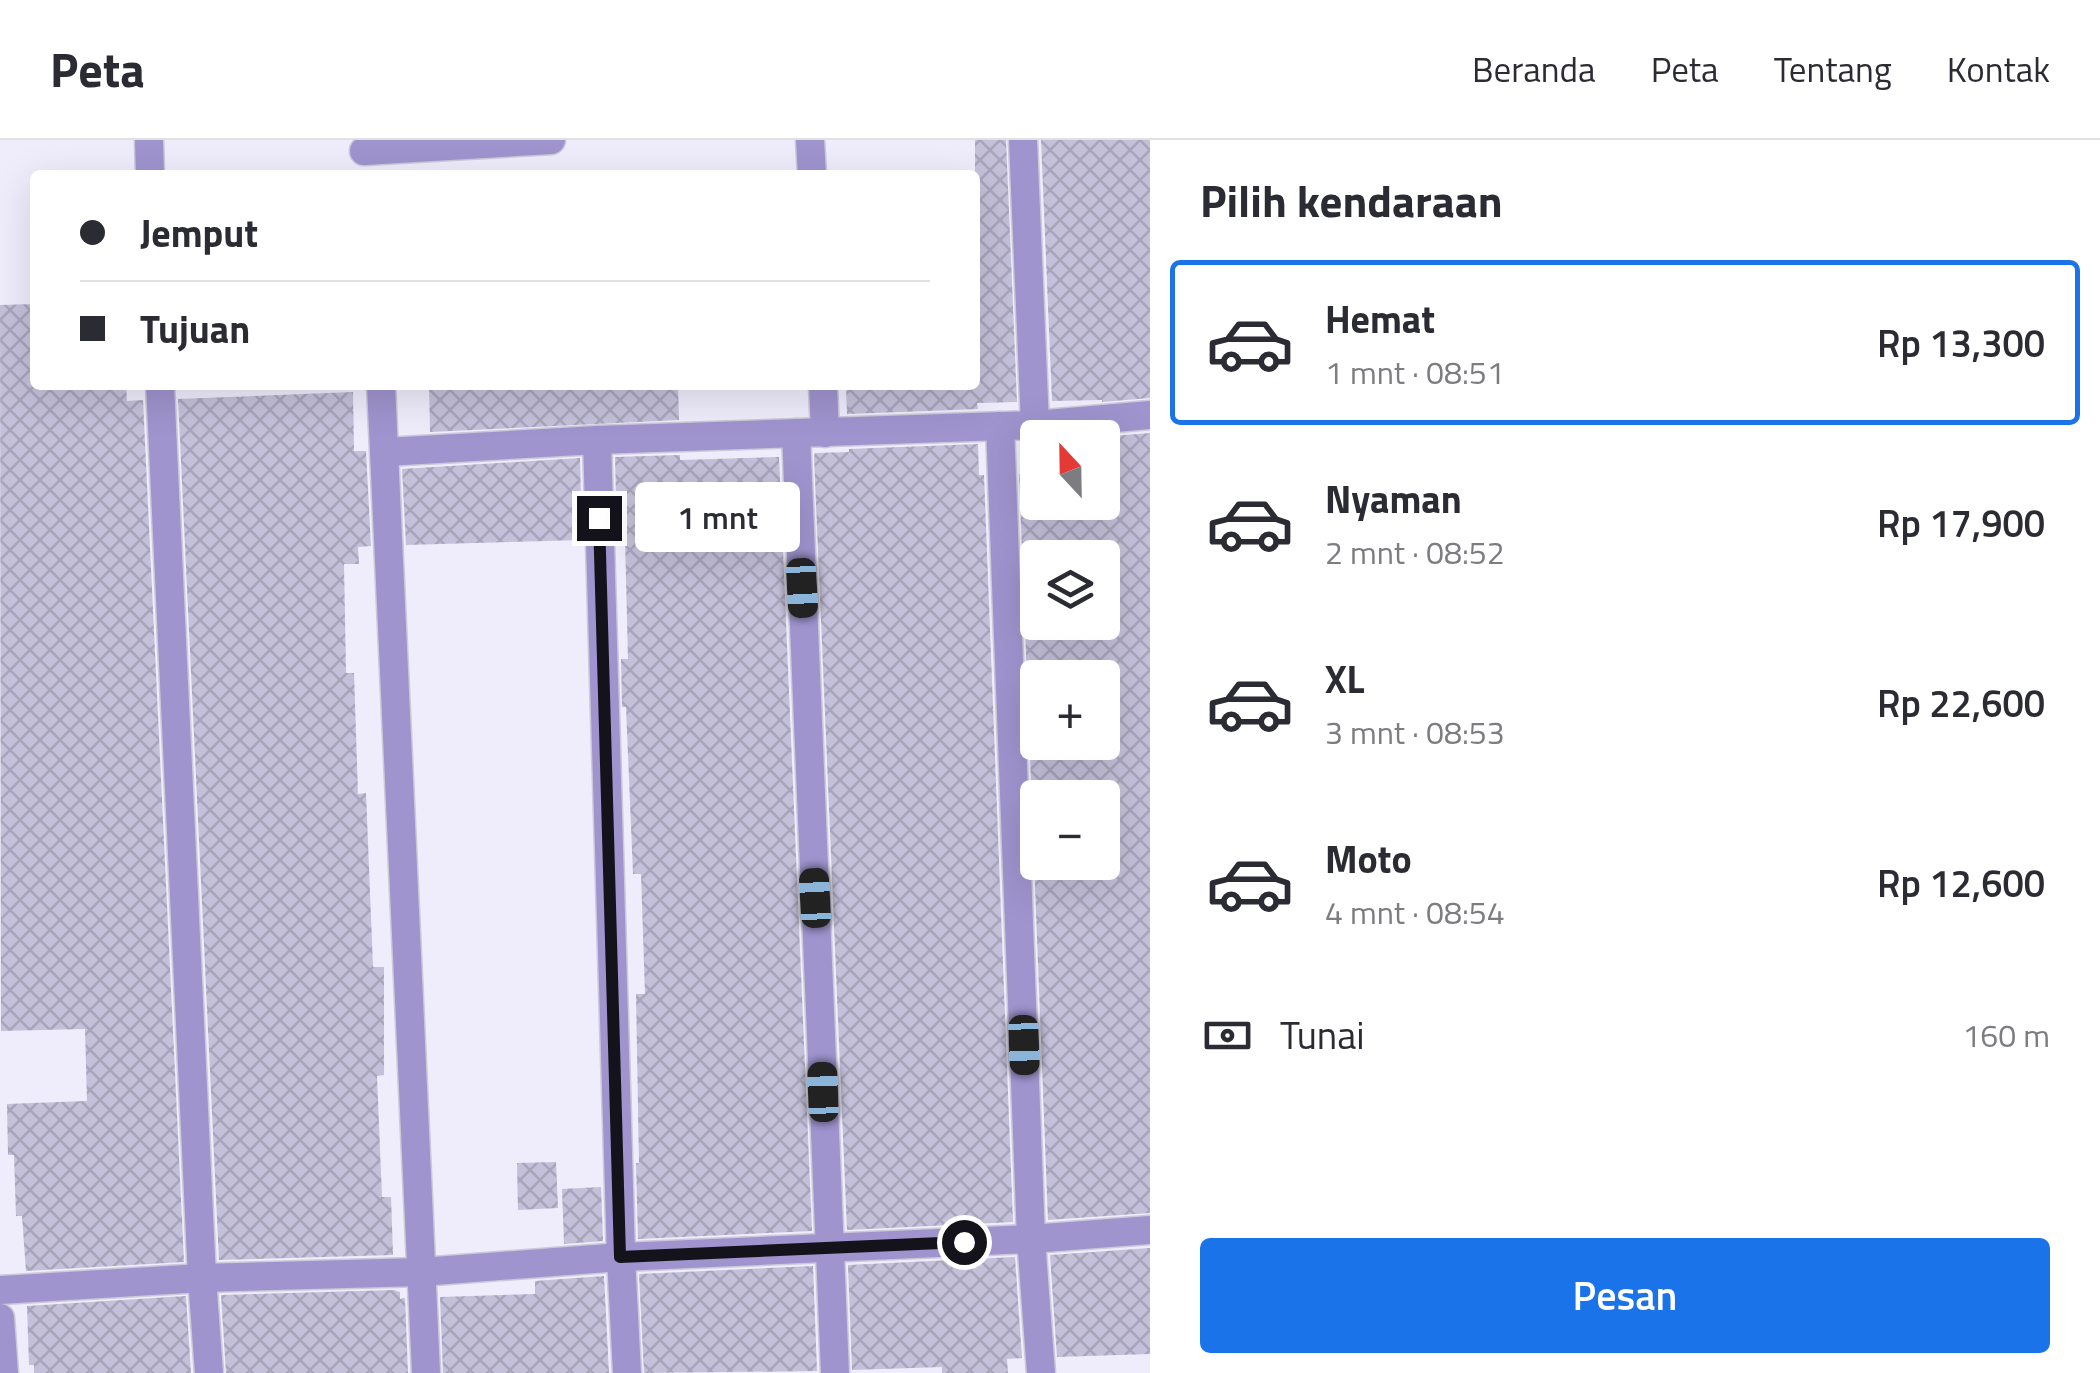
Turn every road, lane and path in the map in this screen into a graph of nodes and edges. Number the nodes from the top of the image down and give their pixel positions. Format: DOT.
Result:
graph roads {
  1 [pos="149,140"];
  2 [pos="551,140"];
  3 [pos="810,140"];
  4 [pos="1023,140"];
  5 [pos="365,155"];
  6 [pos="150,170"];
  7 [pos="812,170"];
  8 [pos="160,390"];
  9 [pos="381,390"];
  10 [pos="823,390"];
  11 [pos="1150,416"];
  12 [pos="1036,420"];
  13 [pos="1099,420"];
  14 [pos="1020,425"];
  15 [pos="1000,426"];
  16 [pos="796,433"];
  17 [pos="825,433"];
  18 [pos="597,440"];
  19 [pos="385,452"];
  20 [pos="1150,1230"];
  21 [pos="1031,1238"];
  22 [pos="830,1247"];
  23 [pos="620,1257"];
  24 [pos="421,1272"];
  25 [pos="202,1278"];
  26 [pos="0,1290"];
  27 [pos="0,1318"];
  28 [pos="4,1373"];
  29 [pos="209,1373"];
  30 [pos="426,1373"];
  31 [pos="627,1373"];
  32 [pos="836,1373"];
  33 [pos="1041,1373"];
  1 -- 6 [label="street"];
  2 -- 5 [label="street"];
  3 -- 7 [label="street"];
  4 -- 12 [label="street"];
  8 -- 25 [label="street"];
  9 -- 19 [label="street"];
  10 -- 17 [label="street"];
  11 -- 13 [label="street"];
  14 -- 15 [label="street"];
  15 -- 17 [label="street"];
  15 -- 21 [label="street"];
  16 -- 17 [label="street"];
  16 -- 18 [label="street"];
  16 -- 22 [label="street"];
  18 -- 19 [label="street"];
  18 -- 23 [label="street"];
  19 -- 24 [label="street"];
  20 -- 21 [label="street"];
  21 -- 22 [label="street"];
  21 -- 33 [label="street"];
  22 -- 23 [label="street"];
  22 -- 32 [label="street"];
  23 -- 24 [label="street"];
  23 -- 31 [label="street"];
  24 -- 25 [label="street"];
  24 -- 30 [label="street"];
  25 -- 26 [label="street"];
  25 -- 29 [label="street"];
  27 -- 28 [label="street"];
}
